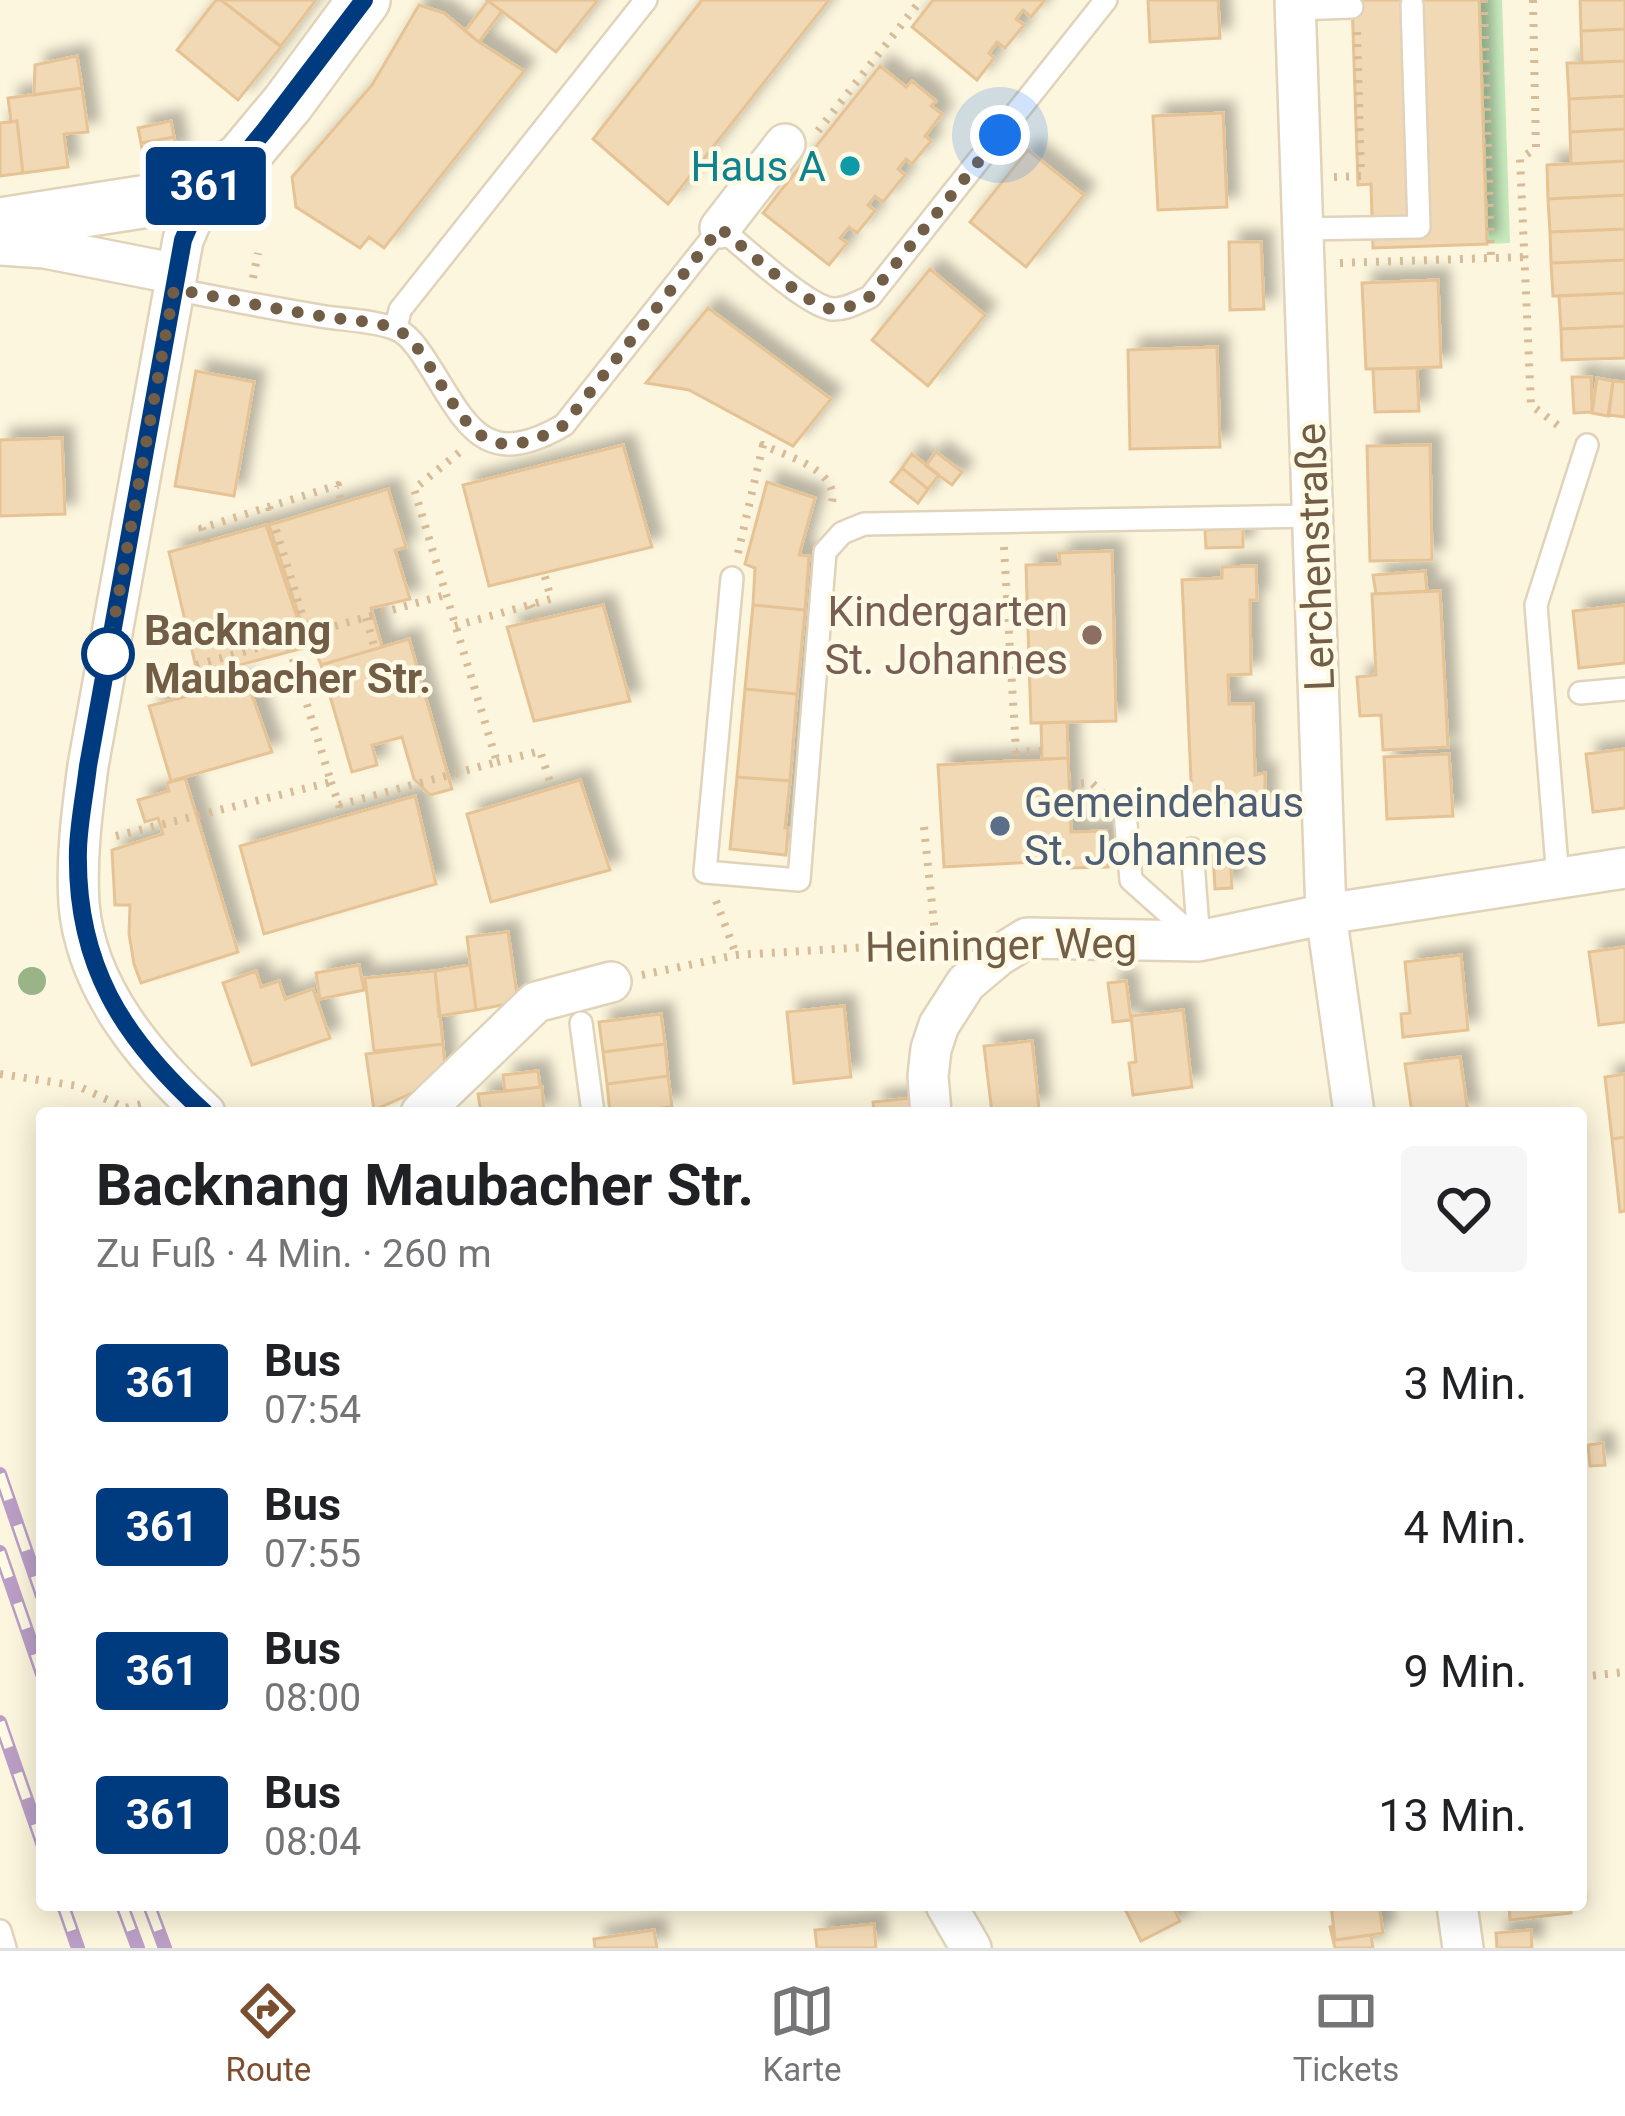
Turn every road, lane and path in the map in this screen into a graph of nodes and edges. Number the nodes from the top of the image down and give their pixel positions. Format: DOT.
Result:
graph roads {
  1 [pos="364,0"];
  2 [pos="921,0"];
  3 [pos="1106,0"];
  4 [pos="1484,0"];
  5 [pos="1533,0"];
  6 [pos="648,4"];
  7 [pos="1296,5"];
  8 [pos="1412,5"];
  9 [pos="1354,16"];
  10 [pos="785,144"];
  11 [pos="1336,178"];
  12 [pos="207,184"];
  13 [pos="0,224"];
  14 [pos="720,228"];
  15 [pos="1304,229"];
  16 [pos="0,245"];
  17 [pos="1524,257"];
  18 [pos="1491,258"];
  19 [pos="1338,263"];
  20 [pos="176,282"];
  21 [pos="396,328"];
  22 [pos="1566,431"];
  23 [pos="481,435"];
  24 [pos="1587,446"];
  25 [pos="831,485"];
  26 [pos="341,501"];
  27 [pos="269,507"];
  28 [pos="1314,516"];
  29 [pos="1002,521"];
  30 [pos="207,542"];
  31 [pos="739,549"];
  32 [pos="544,573"];
  33 [pos="732,578"];
  34 [pos="445,596"];
  35 [pos="531,605"];
  36 [pos="366,618"];
  37 [pos="538,620"];
  38 [pos="455,626"];
  39 [pos="308,634"];
  40 [pos="287,640"];
  41 [pos="375,649"];
  42 [pos="1625,689"];
  43 [pos="1580,693"];
  44 [pos="199,695"];
  45 [pos="1042,751"];
  46 [pos="497,762"];
  47 [pos="331,782"];
  48 [pos="552,788"];
  49 [pos="339,805"];
  50 [pos="1126,814"];
  51 [pos="343,817"];
  52 [pos="924,827"];
  53 [pos="140,830"];
  54 [pos="1192,849"];
  55 [pos="1625,868"];
  56 [pos="705,872"];
  57 [pos="1558,879"];
  58 [pos="1326,914"];
  59 [pos="1199,941"];
  60 [pos="959,942"];
  61 [pos="936,944"];
  62 [pos="736,955"];
  63 [pos="611,982"];
  64 [pos="581,1024"];
  65 [pos="0,1074"];
  66 [pos="194,1103"];
  67 [pos="123,1107"];
  68 [pos="139,1107"];
  69 [pos="427,1107"];
  70 [pos="592,1107"];
  71 [pos="931,1107"];
  72 [pos="1353,1107"];
  73 [pos="1625,1672"];
  74 [pos="1587,1676"];
  75 [pos="950,1911"];
  76 [pos="963,1911"];
  77 [pos="1458,1911"];
  78 [pos="0,1931"];
  79 [pos="5,1948"];
  80 [pos="972,1948"];
  81 [pos="1463,1948"];
  1 -- 12 [label="street"];
  2 -- 10 [label="path"];
  3 -- 14 [label="lane"];
  4 -- 18 [label="path"];
  5 -- 17 [label="path"];
  6 -- 21 [label="lane"];
  7 -- 9 [label="lane"];
  7 -- 15 [label="street, Lerchenstraße"];
  8 -- 15 [label="lane"];
  9 -- 11 [label="path"];
  10 -- 14 [label="street"];
  12 -- 13 [label="street"];
  12 -- 20 [label="street"];
  14 -- 23 [label="lane"];
  15 -- 28 [label="street, Lerchenstraße"];
  16 -- 20 [label="street"];
  17 -- 18 [label="path"];
  17 -- 22 [label="path"];
  18 -- 19 [label="path"];
  20 -- 21 [label="lane"];
  20 -- 66 [label="street"];
  21 -- 23 [label="lane"];
  23 -- 34 [label="path"];
  24 -- 57 [label="lane"];
  25 -- 31 [label="path"];
  26 -- 27 [label="path"];
  27 -- 30 [label="path"];
  27 -- 39 [label="path"];
  28 -- 29 [label="lane"];
  28 -- 58 [label="street, Lerchenstraße"];
  29 -- 45 [label="path"];
  29 -- 56 [label="lane"];
  32 -- 35 [label="path"];
  33 -- 56 [label="lane"];
  34 -- 36 [label="path"];
  34 -- 38 [label="path"];
  35 -- 37 [label="path"];
  35 -- 38 [label="path"];
  36 -- 39 [label="path"];
  36 -- 41 [label="path"];
  38 -- 46 [label="path"];
  39 -- 40 [label="path"];
  40 -- 44 [label="path"];
  40 -- 47 [label="path"];
  42 -- 43 [label="lane"];
  46 -- 48 [label="path"];
  46 -- 49 [label="path"];
  47 -- 49 [label="path"];
  47 -- 53 [label="path"];
  49 -- 51 [label="path"];
  50 -- 59 [label="lane"];
  52 -- 61 [label="path"];
  54 -- 59 [label="lane"];
  55 -- 57 [label="street, Heininger Weg"];
  56 -- 62 [label="path"];
  57 -- 58 [label="street, Heininger Weg"];
  58 -- 59 [label="street, Heininger Weg"];
  58 -- 72 [label="street, Lerchenstraße"];
  59 -- 71 [label="street, Heininger Weg"];
  60 -- 61 [label="path, Heininger Weg"];
  61 -- 62 [label="path, Heininger Weg"];
  62 -- 63 [label="path, Heininger Weg"];
  63 -- 69 [label="street"];
  64 -- 70 [label="lane"];
  65 -- 67 [label="path"];
  66 -- 68 [label="path"];
  73 -- 74 [label="path"];
  75 -- 80 [label="street"];
  76 -- 80 [label="lane"];
  77 -- 81 [label="street"];
  78 -- 79 [label="lane"];
}
